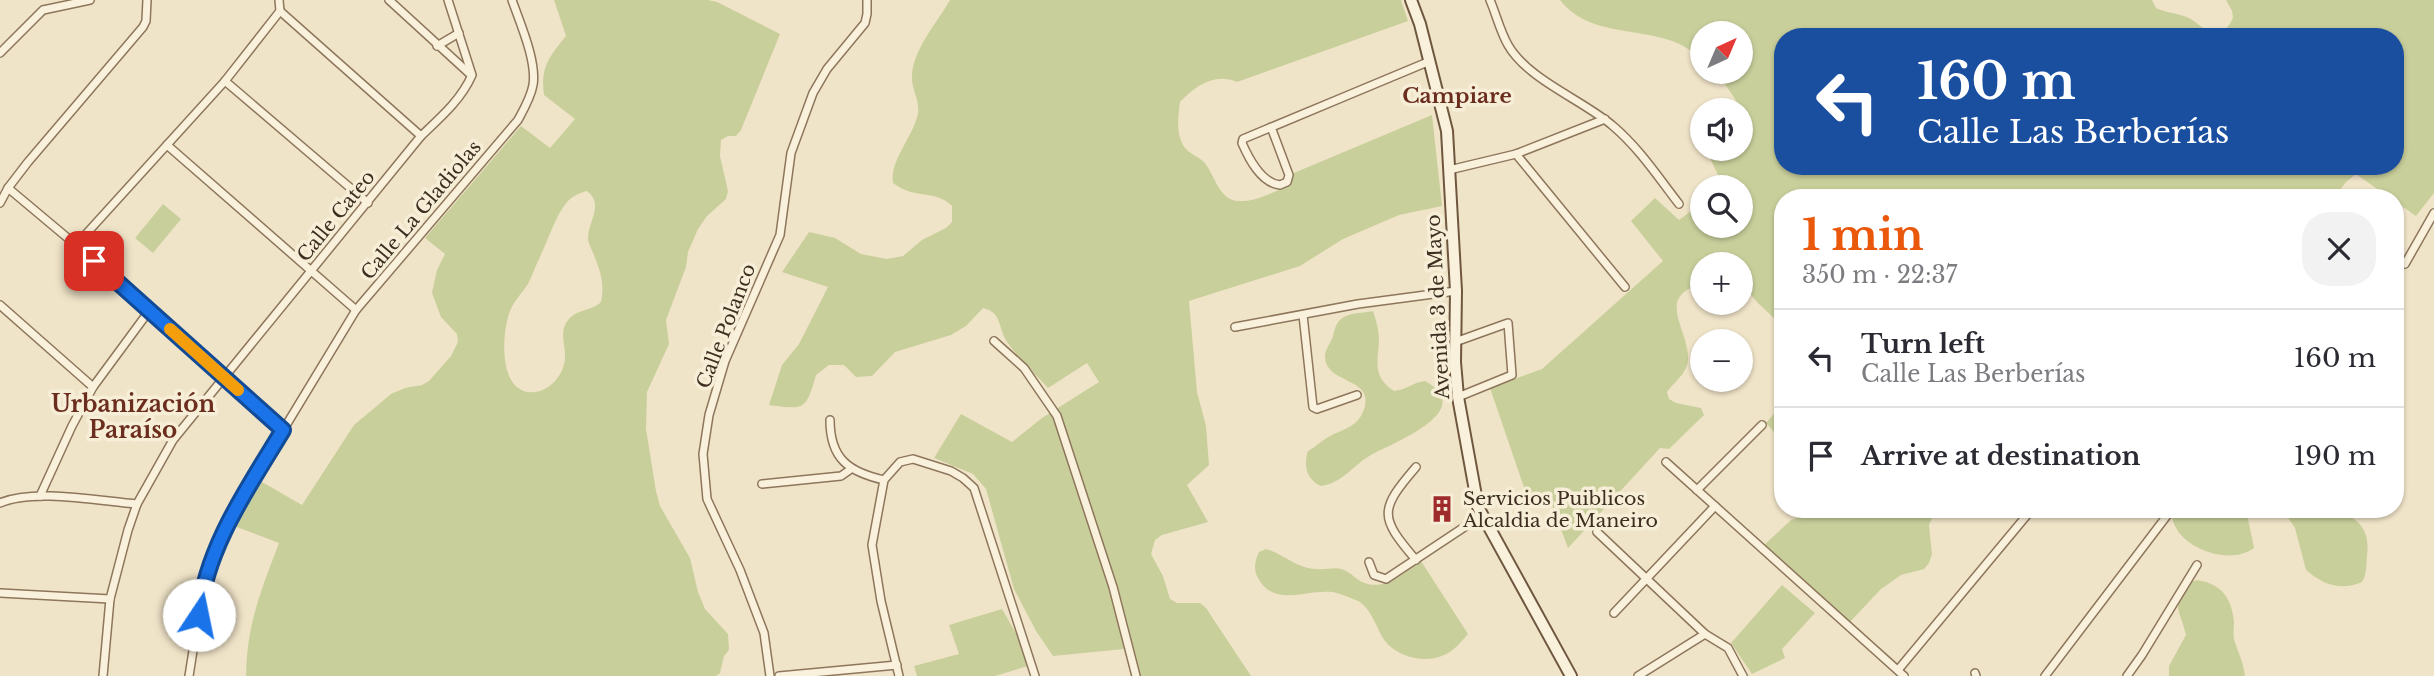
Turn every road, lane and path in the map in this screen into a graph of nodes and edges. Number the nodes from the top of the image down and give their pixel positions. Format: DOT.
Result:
graph roads {
  1 [pos="90,0"];
  2 [pos="147,0"];
  3 [pos="279,0"];
  4 [pos="390,0"];
  5 [pos="448,0"];
  6 [pos="512,0"];
  7 [pos="867,0"];
  8 [pos="1411,0"];
  9 [pos="1490,0"];
  10 [pos="280,11"];
  11 [pos="459,33"];
  12 [pos="437,46"];
  13 [pos="0,53"];
  14 [pos="1430,61"];
  15 [pos="472,75"];
  16 [pos="225,81"];
  17 [pos="1605,119"];
  18 [pos="1271,127"];
  19 [pos="421,136"];
  20 [pos="167,145"];
  21 [pos="1516,154"];
  22 [pos="1449,170"];
  23 [pos="8,188"];
  24 [pos="0,203"];
  25 [pos="368,203"];
  26 [pos="1679,204"];
  27 [pos="2434,213"];
  28 [pos="76,245"];
  29 [pos="2404,263"];
  30 [pos="312,271"];
  31 [pos="1625,287"];
  32 [pos="1456,291"];
  33 [pos="0,305"];
  34 [pos="356,310"];
  35 [pos="149,311"];
  36 [pos="1303,315"];
  37 [pos="1235,327"];
  38 [pos="994,341"];
  39 [pos="1455,342"];
  40 [pos="223,376"];
  41 [pos="93,387"];
  42 [pos="1357,395"];
  43 [pos="1458,397"];
  44 [pos="830,420"];
  45 [pos="1762,425"];
  46 [pos="283,430"];
  47 [pos="1666,462"];
  48 [pos="1416,467"];
  49 [pos="851,469"];
  50 [pos="884,480"];
  51 [pos="762,484"];
  52 [pos="1697,490"];
  53 [pos="40,496"];
  54 [pos="0,503"];
  55 [pos="137,504"];
  56 [pos="1715,506"];
  57 [pos="1482,516"];
  58 [pos="2025,518"];
  59 [pos="2165,518"];
  60 [pos="1597,532"];
  61 [pos="1416,560"];
  62 [pos="1369,562"];
  63 [pos="2197,565"];
  64 [pos="1647,578"];
  65 [pos="0,593"];
  66 [pos="110,598"];
  67 [pos="1614,613"];
  68 [pos="1705,634"];
  69 [pos="897,665"];
  70 [pos="1901,673"];
  71 [pos="103,676"];
  72 [pos="189,676"];
  73 [pos="770,676"];
  74 [pos="779,676"];
  75 [pos="899,676"];
  76 [pos="1035,676"];
  77 [pos="1136,676"];
  78 [pos="1571,676"];
  79 [pos="1639,676"];
  80 [pos="1744,676"];
  81 [pos="2045,676"];
  82 [pos="2127,676"];
  1 -- 13 [label="street"];
  2 -- 23 [label="street"];
  3 -- 10 [label="street"];
  4 -- 12 [label="street"];
  5 -- 11 [label="street"];
  6 -- 34 [label="street, Calle La Gladiolas"];
  7 -- 73 [label="street, Calle Polanco"];
  8 -- 14 [label="street, Avenida 3 de Mayo"];
  9 -- 17 [label="street"];
  10 -- 16 [label="street"];
  10 -- 19 [label="street"];
  11 -- 12 [label="street"];
  11 -- 15 [label="street"];
  12 -- 15 [label="street"];
  14 -- 18 [label="street"];
  14 -- 22 [label="street, Avenida 3 de Mayo"];
  15 -- 19 [label="street, Calle Cateo"];
  16 -- 20 [label="street"];
  16 -- 25 [label="street"];
  17 -- 21 [label="street"];
  17 -- 26 [label="street"];
  18 -- 18 [label="street"];
  19 -- 25 [label="street, Calle Cateo"];
  20 -- 28 [label="street"];
  20 -- 30 [label="street"];
  21 -- 22 [label="street"];
  21 -- 31 [label="street"];
  22 -- 32 [label="street, Avenida 3 de Mayo"];
  23 -- 24 [label="street"];
  23 -- 28 [label="street"];
  25 -- 30 [label="street, Calle Cateo"];
  27 -- 29 [label="street"];
  28 -- 35 [label="street"];
  30 -- 34 [label="street"];
  30 -- 40 [label="street, Calle Cateo"];
  32 -- 36 [label="street"];
  32 -- 39 [label="street, Avenida 3 de Mayo"];
  33 -- 41 [label="street"];
  34 -- 46 [label="street, Calle La Gladiolas"];
  35 -- 40 [label="street"];
  35 -- 41 [label="street"];
  36 -- 37 [label="street"];
  36 -- 42 [label="street"];
  38 -- 77 [label="street"];
  39 -- 43 [label="street, Avenida 3 de Mayo"];
  39 -- 43 [label="street"];
  40 -- 46 [label="street"];
  40 -- 55 [label="street, Calle Cateo"];
  41 -- 53 [label="street"];
  43 -- 57 [label="street, Avenida 3 de Mayo"];
  44 -- 49 [label="street"];
  45 -- 52 [label="street"];
  46 -- 72 [label="street, Calle La Gladiolas"];
  47 -- 52 [label="street"];
  48 -- 61 [label="street"];
  49 -- 50 [label="street"];
  49 -- 51 [label="street"];
  50 -- 69 [label="street"];
  50 -- 76 [label="street"];
  52 -- 56 [label="street"];
  53 -- 54 [label="street"];
  53 -- 55 [label="street"];
  55 -- 66 [label="street, Calle Cateo"];
  56 -- 64 [label="street"];
  56 -- 70 [label="street"];
  57 -- 61 [label="street"];
  57 -- 78 [label="street, Avenida 3 de Mayo"];
  58 -- 70 [label="street"];
  59 -- 81 [label="street"];
  60 -- 64 [label="street"];
  61 -- 62 [label="street"];
  63 -- 82 [label="street"];
  64 -- 67 [label="street"];
  64 -- 68 [label="street"];
  65 -- 66 [label="street"];
  66 -- 71 [label="street, Calle Cateo"];
  68 -- 79 [label="street"];
  68 -- 80 [label="street"];
  69 -- 74 [label="street"];
  69 -- 75 [label="street"];
}
